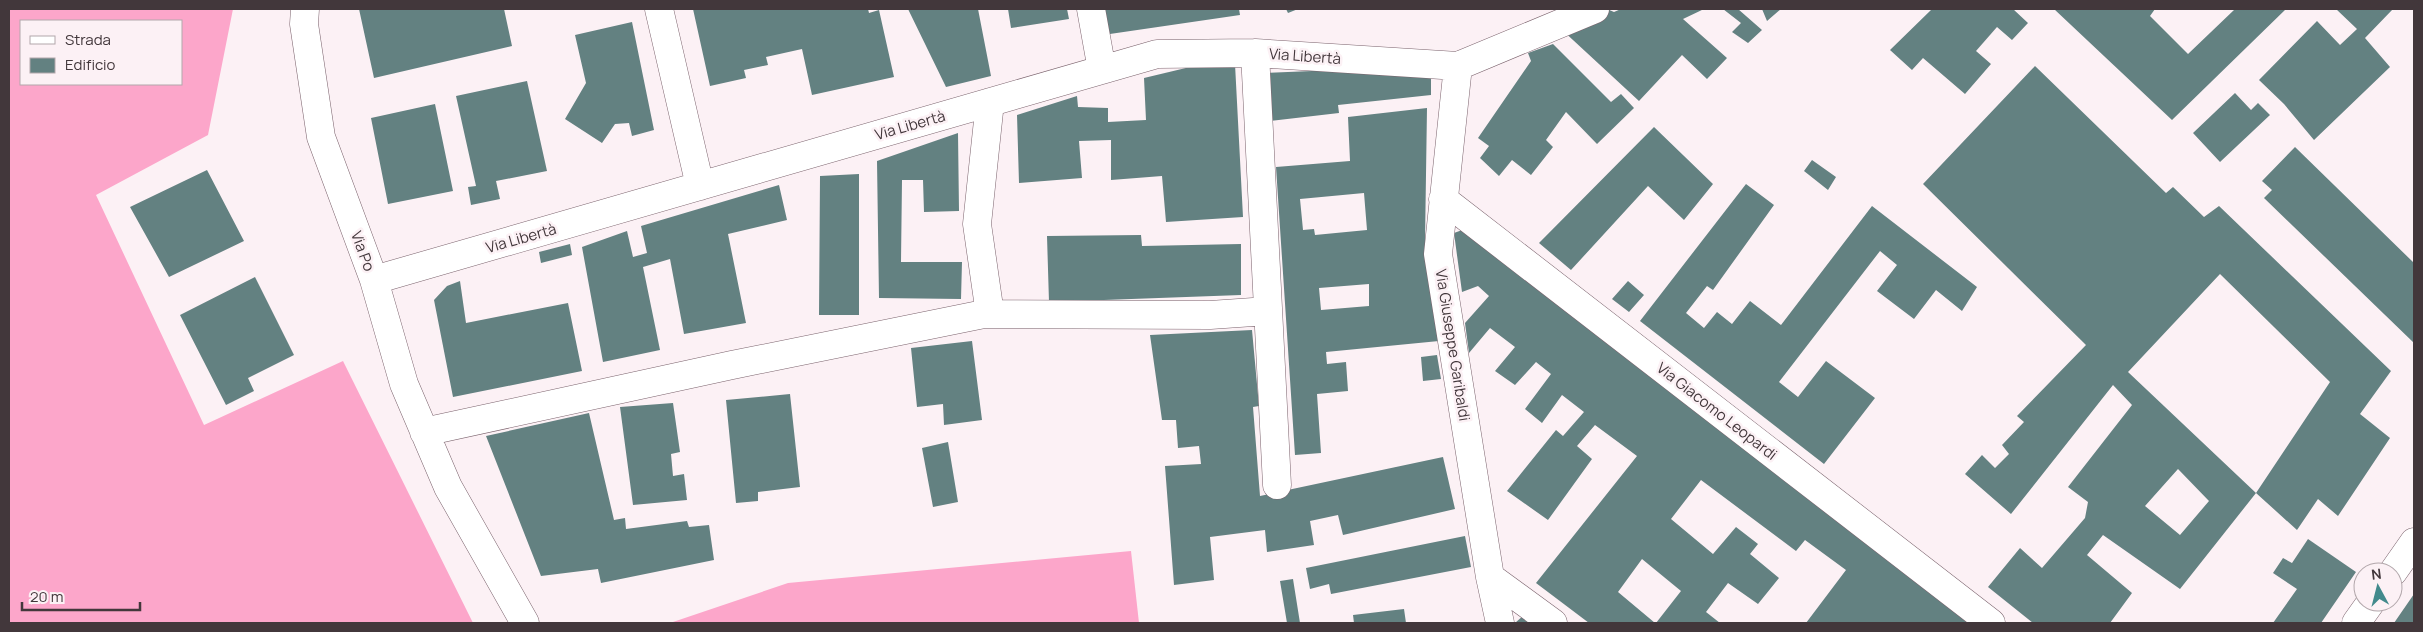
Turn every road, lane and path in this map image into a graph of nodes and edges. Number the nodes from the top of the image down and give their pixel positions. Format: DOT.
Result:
graph roads {
  1 [pos="305,9"];
  2 [pos="659,9"];
  3 [pos="1091,9"];
  4 [pos="1595,9"];
  5 [pos="1255,53"];
  6 [pos="1458,66"];
  7 [pos="1102,70"];
  8 [pos="990,102"];
  9 [pos="700,186"];
  10 [pos="1442,199"];
  11 [pos="374,280"];
  12 [pos="1268,311"];
  13 [pos="990,314"];
  14 [pos="424,432"];
  15 [pos="1277,485"];
  16 [pos="2414,542"];
  17 [pos="2400,562"];
  18 [pos="1490,577"];
  19 [pos="2364,612"];
  20 [pos="525,623"];
  21 [pos="1500,623"];
  22 [pos="1553,623"];
  23 [pos="1991,623"];
  24 [pos="2356,623"];
  1 -- 11 [label="street, Via Po"];
  2 -- 9 [label="street"];
  3 -- 7 [label="street"];
  4 -- 6 [label="street"];
  5 -- 6 [label="street, Via Libertà"];
  5 -- 7 [label="street, Via Libertà"];
  5 -- 12 [label="street"];
  6 -- 10 [label="street, Via Giuseppe Garibaldi"];
  7 -- 8 [label="street, Via Libertà"];
  8 -- 9 [label="street, Via Libertà"];
  8 -- 13 [label="street"];
  9 -- 11 [label="street, Via Libertà"];
  10 -- 18 [label="street, Via Giuseppe Garibaldi"];
  10 -- 23 [label="street, Via Giacomo Leopardi"];
  11 -- 14 [label="street, Via Po"];
  12 -- 13 [label="street"];
  12 -- 15 [label="street"];
  13 -- 14 [label="street"];
  14 -- 20 [label="street, Via Po"];
  16 -- 17 [label="street"];
  18 -- 21 [label="street, Via Giuseppe Garibaldi"];
  18 -- 22 [label="street"];
  19 -- 24 [label="street"];
}
